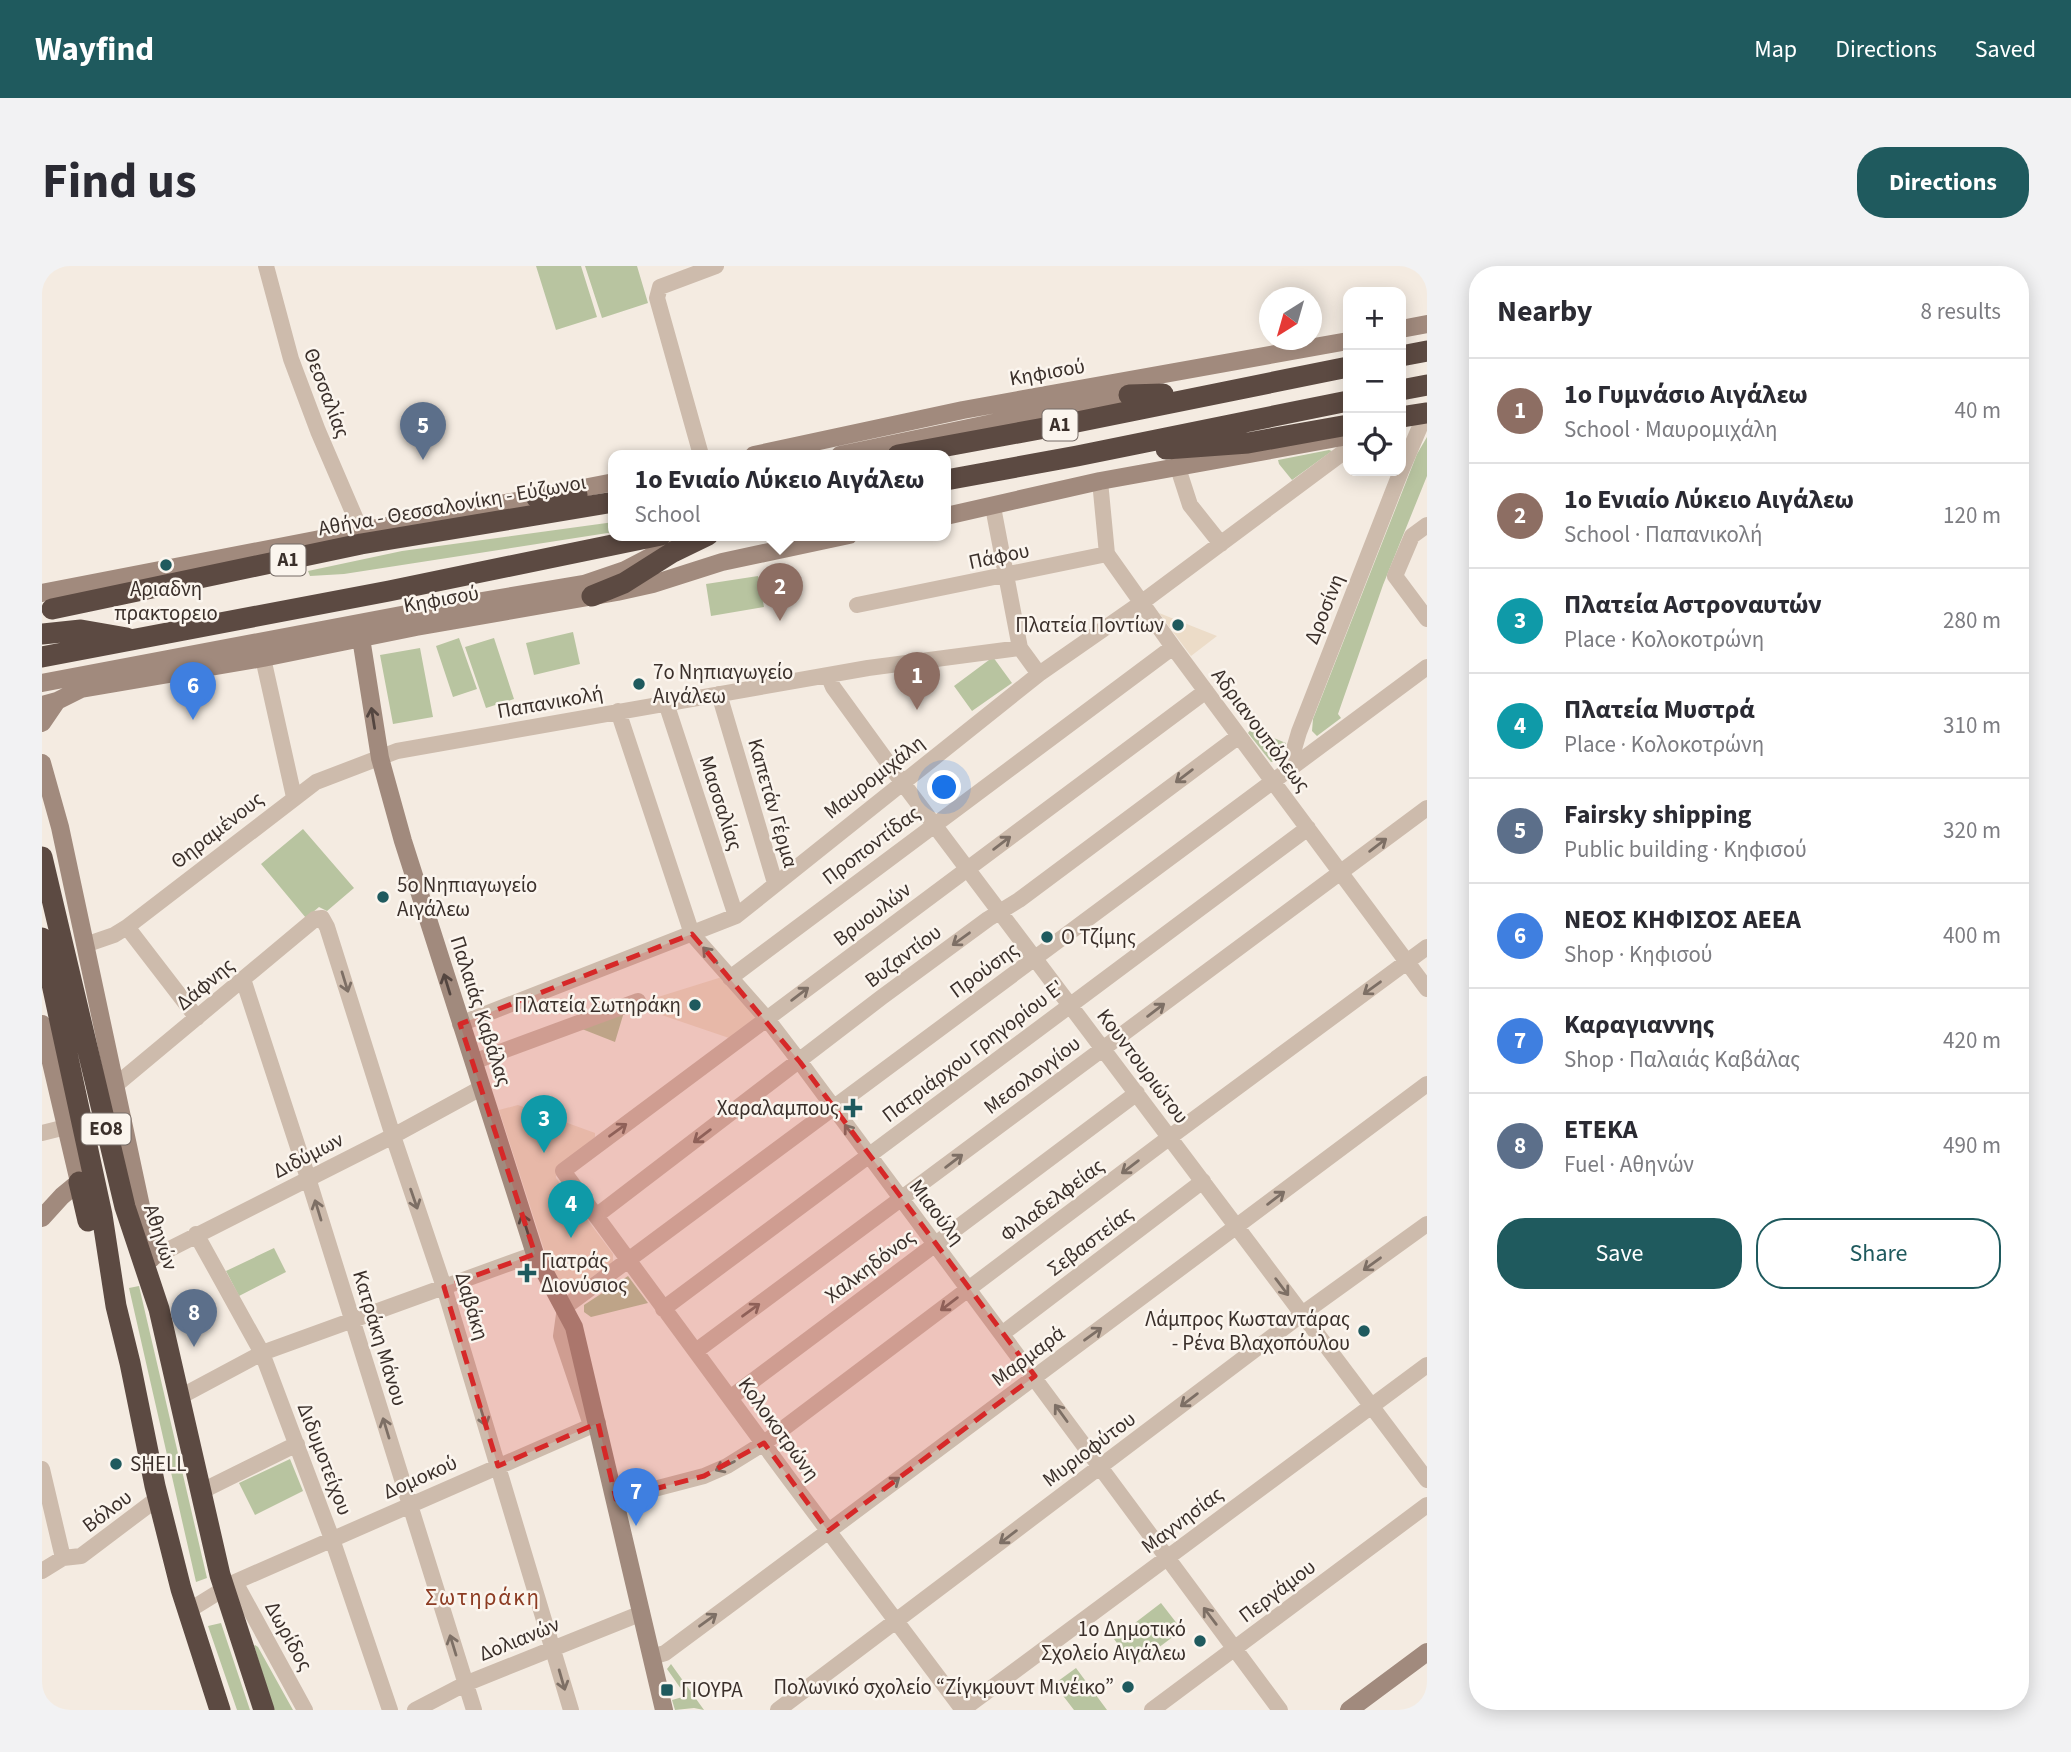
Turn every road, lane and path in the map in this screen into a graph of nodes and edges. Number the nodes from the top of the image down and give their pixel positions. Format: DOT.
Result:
graph roads {
  1 [pos="266,266"];
  2 [pos="716,266"];
  3 [pos="1427,324"];
  4 [pos="1406,328"];
  5 [pos="1343,342"];
  6 [pos="1343,342"];
  7 [pos="1427,351"];
  8 [pos="1406,355"];
  9 [pos="1343,368"];
  10 [pos="1427,385"];
  11 [pos="1406,389"];
  12 [pos="1221,393"];
  13 [pos="1129,395"];
  14 [pos="1343,402"];
  15 [pos="1343,426"];
  16 [pos="1415,426"];
  17 [pos="1343,437"];
  18 [pos="700,450"];
  19 [pos="777,450"];
  20 [pos="864,450"];
  21 [pos="924,450"];
  22 [pos="1343,453"];
  23 [pos="1406,455"];
  24 [pos="1077,456"];
  25 [pos="1178,468"];
  26 [pos="1399,476"];
  27 [pos="951,479"];
  28 [pos="1100,481"];
  29 [pos="608,483"];
  30 [pos="608,493"];
  31 [pos="536,497"];
  32 [pos="608,503"];
  33 [pos="993,507"];
  34 [pos="951,515"];
  35 [pos="1427,525"];
  36 [pos="361,531"];
  37 [pos="631,541"];
  38 [pos="669,541"];
  39 [pos="696,541"];
  40 [pos="821,541"];
  41 [pos="1221,544"];
  42 [pos="1107,554"];
  43 [pos="1007,576"];
  44 [pos="592,596"];
  45 [pos="47,601"];
  46 [pos="1141,603"];
  47 [pos="857,605"];
  48 [pos="1427,619"];
  49 [pos="42,634"];
  50 [pos="361,638"];
  51 [pos="146,639"];
  52 [pos="1020,648"];
  53 [pos="1173,648"];
  54 [pos="42,657"];
  55 [pos="263,658"];
  56 [pos="1427,667"];
  57 [pos="1039,674"];
  58 [pos="828,675"];
  59 [pos="42,683"];
  60 [pos="1206,691"];
  61 [pos="719,694"];
  62 [pos="50,703"];
  63 [pos="666,703"];
  64 [pos="618,711"];
  65 [pos="42,723"];
  66 [pos="1239,736"];
  67 [pos="380,758"];
  68 [pos="42,763"];
  69 [pos="1297,763"];
  70 [pos="902,782"];
  71 [pos="1273,782"];
  72 [pos="294,797"];
  73 [pos="1427,808"];
  74 [pos="934,824"];
  75 [pos="1308,828"];
  76 [pos="42,857"];
  77 [pos="967,868"];
  78 [pos="1341,872"];
  79 [pos="775,883"];
  80 [pos="1000,911"];
  81 [pos="736,916"];
  82 [pos="322,918"];
  83 [pos="127,927"];
  84 [pos="692,934"];
  85 [pos="50,945"];
  86 [pos="85,945"];
  87 [pos="1427,947"];
  88 [pos="1036,958"];
  89 [pos="1407,962"];
  90 [pos="730,978"];
  91 [pos="243,979"];
  92 [pos="1427,989"];
  93 [pos="638,1001"];
  94 [pos="1070,1004"];
  95 [pos="197,1018"];
  96 [pos="767,1019"];
  97 [pos="42,1024"];
  98 [pos="460,1024"];
  99 [pos="1103,1049"];
  100 [pos="473,1062"];
  101 [pos="800,1062"];
  102 [pos="117,1084"];
  103 [pos="1427,1084"];
  104 [pos="481,1088"];
  105 [pos="1137,1093"];
  106 [pos="833,1109"];
  107 [pos="66,1127"];
  108 [pos="42,1133"];
  109 [pos="393,1136"];
  110 [pos="1170,1137"];
  111 [pos="869,1155"];
  112 [pos="563,1171"];
  113 [pos="308,1178"];
  114 [pos="1203,1181"];
  115 [pos="79,1182"];
  116 [pos="901,1200"];
  117 [pos="596,1216"];
  118 [pos="42,1218"];
  119 [pos="1427,1224"];
  120 [pos="1237,1227"];
  121 [pos="196,1234"];
  122 [pos="935,1244"];
  123 [pos="535,1254"];
  124 [pos="152,1258"];
  125 [pos="628,1262"];
  126 [pos="444,1287"];
  127 [pos="969,1289"];
  128 [pos="116,1306"];
  129 [pos="565,1307"];
  130 [pos="159,1309"];
  131 [pos="663,1309"];
  132 [pos="1302,1314"];
  133 [pos="352,1319"];
  134 [pos="1003,1333"];
  135 [pos="696,1351"];
  136 [pos="262,1353"];
  137 [pos="1427,1365"];
  138 [pos="1035,1376"];
  139 [pos="178,1398"];
  140 [pos="730,1398"];
  141 [pos="1371,1406"];
  142 [pos="594,1424"];
  143 [pos="764,1443"];
  144 [pos="297,1444"];
  145 [pos="498,1466"];
  146 [pos="1101,1467"];
  147 [pos="42,1469"];
  148 [pos="1427,1480"];
  149 [pos="200,1492"];
  150 [pos="158,1498"];
  151 [pos="616,1499"];
  152 [pos="410,1504"];
  153 [pos="1427,1504"];
  154 [pos="828,1531"];
  155 [pos="332,1539"];
  156 [pos="1167,1557"];
  157 [pos="63,1559"];
  158 [pos="42,1571"];
  159 [pos="230,1585"];
  160 [pos="188,1611"];
  161 [pos="642,1614"];
  162 [pos="896,1622"];
  163 [pos="553,1647"];
  164 [pos="1235,1649"];
  165 [pos="1427,1652"];
  166 [pos="652,1657"];
  167 [pos="465,1684"];
  168 [pos="220,1710"];
  169 [pos="264,1710"];
  170 [pos="305,1710"];
  171 [pos="390,1710"];
  172 [pos="415,1710"];
  173 [pos="474,1710"];
  174 [pos="571,1710"];
  175 [pos="664,1710"];
  176 [pos="778,1710"];
  177 [pos="962,1710"];
  178 [pos="1152,1710"];
  179 [pos="1280,1710"];
  180 [pos="1349,1710"];
  1 -- 36 [label="street, Θεσσαλίας"];
  2 -- 18 [label="street"];
  3 -- 4 [label="main road"];
  5 -- 13 [label="main road"];
  6 -- 19 [label="main road, Κηφισού"];
  7 -- 8 [label="highway"];
  9 -- 12 [label="highway, Α1"];
  10 -- 11 [label="highway"];
  12 -- 13 [label="highway"];
  12 -- 21 [label="highway, Α1"];
  13 -- 20 [label="main road"];
  14 -- 24 [label="highway, Α1"];
  15 -- 24 [label="highway"];
  16 -- 23 [label="street, Δροσίνη"];
  17 -- 25 [label="main road"];
  22 -- 41 [label="street, Μαυρομιχάλη"];
  24 -- 27 [label="highway, Α1"];
  25 -- 28 [label="main road"];
  25 -- 41 [label="street"];
  26 -- 69 [label="street, Δροσίνη"];
  28 -- 33 [label="main road"];
  28 -- 42 [label="street, Αδριανουπόλεως"];
  29 -- 31 [label="main road"];
  30 -- 31 [label="highway"];
  31 -- 36 [label="main road"];
  32 -- 45 [label="highway, Αθήνα - Θεσσαλονίκη - Εύζωνοι / Α1"];
  33 -- 34 [label="main road"];
  33 -- 43 [label="street"];
  35 -- 48 [label="street"];
  36 -- 45 [label="main road"];
  37 -- 51 [label="highway"];
  38 -- 59 [label="main road"];
  39 -- 44 [label="highway"];
  40 -- 44 [label="main road, Κηφισού"];
  41 -- 46 [label="street, Μαυρομιχάλη"];
  42 -- 43 [label="street, Πάφου"];
  42 -- 46 [label="street, Αδριανουπόλεως"];
  43 -- 47 [label="street, Πάφου"];
  43 -- 52 [label="street"];
  44 -- 50 [label="main road, Κηφισού"];
  46 -- 53 [label="street, Αδριανουπόλεως"];
  46 -- 57 [label="street, Μαυρομιχάλη"];
  49 -- 51 [label="highway"];
  50 -- 55 [label="main road, Κηφισού"];
  67 -- 50 [label="main road, Παλαιάς Καβάλας, one-way"];
  51 -- 54 [label="highway"];
  52 -- 57 [label="street"];
  52 -- 58 [label="street, Παπανικολή"];
  53 -- 60 [label="street, Αδριανουπόλεως"];
  53 -- 74 [label="street, Προποντίδας"];
  55 -- 62 [label="main road, Κηφισού"];
  55 -- 72 [label="street"];
  56 -- 69 [label="street, Προύσης"];
  57 -- 70 [label="street, Μαυρομιχάλη"];
  58 -- 61 [label="street, Παπανικολή"];
  58 -- 70 [label="street, Κουντουριώτου"];
  60 -- 66 [label="street, Αδριανουπόλεως"];
  77 -- 60 [label="street, Βρυουλών, one-way"];
  61 -- 63 [label="street, Παπανικολή"];
  61 -- 79 [label="street, Καπετάν Γέρμα"];
  62 -- 65 [label="main road"];
  63 -- 64 [label="street, Παπανικολή"];
  63 -- 81 [label="street, Μασσαλίας"];
  64 -- 67 [label="street, Παπανικολή"];
  64 -- 84 [label="street, Μιαούλη"];
  66 -- 71 [label="street, Αδριανουπόλεως"];
  66 -- 80 [label="street, Βυζαντίου, one-way"];
  67 -- 72 [label="street, Θηραμένους"];
  98 -- 67 [label="main road, Παλαιάς Καβάλας, one-way"];
  68 -- 86 [label="main road, Αθηνών"];
  69 -- 71 [label="street, Προύσης"];
  70 -- 74 [label="street, Κουντουριώτου"];
  70 -- 79 [label="street, Μαυρομιχάλη"];
  71 -- 75 [label="street, Αδριανουπόλεως"];
  71 -- 88 [label="street, Προύσης"];
  72 -- 83 [label="street, Θηραμένους"];
  78 -- 73 [label="street, Μεσολογγίου, one-way"];
  74 -- 77 [label="street, Κουντουριώτου"];
  74 -- 90 [label="street, Προποντίδας"];
  75 -- 78 [label="street, Αδριανουπόλεως"];
  75 -- 94 [label="street, Πατριάρχου Γρηγορίου Ε'"];
  76 -- 85 [label="highway, Αθηνών / ΕΟ8"];
  77 -- 80 [label="street, Κουντουριώτου"];
  96 -- 77 [label="street, Βρυουλών, one-way"];
  78 -- 89 [label="street, Αδριανουπόλεως"];
  99 -- 78 [label="street, Μεσολογγίου, one-way"];
  79 -- 81 [label="street, Μαυρομιχάλη"];
  80 -- 88 [label="street, Κουντουριώτου"];
  80 -- 101 [label="street, Βυζαντίου, one-way"];
  81 -- 84 [label="street, Μαυρομιχάλη"];
  82 -- 91 [label="street, Δάφνης"];
  82 -- 109 [label="street, Δαβάκη, one-way"];
  83 -- 86 [label="street, Θηραμένους"];
  83 -- 95 [label="street"];
  90 -- 84 [label="street, Μιαούλη, one-way"];
  84 -- 98 [label="street, Μαυρομιχάλη"];
  85 -- 128 [label="highway, Αθηνών / ΕΟ8"];
  85 -- 130 [label="highway, Αθηνών / ΕΟ8"];
  86 -- 102 [label="main road, Αθηνών"];
  87 -- 89 [label="street, Φιλαδελφείας"];
  88 -- 94 [label="street, Κουντουριώτου"];
  88 -- 106 [label="street, Προύσης"];
  89 -- 92 [label="street, Αδριανουπόλεως"];
  89 -- 110 [label="street, Φιλαδελφείας, one-way"];
  90 -- 96 [label="street, Μιαούλη"];
  91 -- 95 [label="street, Δάφνης"];
  91 -- 113 [label="street, Κατράκη Μάνου"];
  93 -- 100 [label="street"];
  94 -- 99 [label="street, Κουντουριώτου"];
  94 -- 111 [label="street, Πατριάρχου Γρηγορίου Ε'"];
  95 -- 102 [label="street, Δάφνης"];
  96 -- 101 [label="street, Μιαούλη"];
  112 -- 96 [label="street, Βρυουλών, one-way"];
  97 -- 107 [label="main road"];
  98 -- 100 [label="main road, Παλαιάς Καβάλας"];
  99 -- 105 [label="street, Κουντουριώτου"];
  116 -- 99 [label="street, Μεσολογγίου, one-way"];
  100 -- 104 [label="main road, Παλαιάς Καβάλας"];
  101 -- 106 [label="street, Μιαούλη"];
  101 -- 117 [label="street, Βυζαντίου, one-way"];
  102 -- 124 [label="main road, Αθηνών"];
  120 -- 103 [label="street, Μαρμαρά, one-way"];
  104 -- 109 [label="street, Διδύμων"];
  123 -- 104 [label="main road, Παλαιάς Καβάλας, one-way"];
  105 -- 110 [label="street, Κουντουριώτου"];
  105 -- 122 [label="street, Χαλκηδόνος"];
  111 -- 106 [label="street, Μιαούλη, one-way"];
  106 -- 125 [label="street, Προύσης"];
  107 -- 108 [label="street"];
  107 -- 115 [label="main road"];
  109 -- 113 [label="street, Διδύμων"];
  109 -- 126 [label="street, Δαβάκη, one-way"];
  110 -- 114 [label="street, Κουντουριώτου"];
  110 -- 127 [label="street, Φιλαδελφείας, one-way"];
  111 -- 116 [label="street, Μιαούλη"];
  111 -- 131 [label="street, Πατριάρχου Γρηγορίου Ε'"];
  112 -- 117 [label="street, Κολοκοτρώνη"];
  113 -- 121 [label="street, Διδύμων"];
  133 -- 113 [label="street, Κατράκη Μάνου, one-way"];
  114 -- 120 [label="street, Κουντουριώτου"];
  114 -- 134 [label="street, Σεβαστείας"];
  115 -- 118 [label="main road"];
  115 -- 128 [label="highway"];
  116 -- 122 [label="street, Μιαούλη"];
  135 -- 116 [label="street, Μεσολογγίου, one-way"];
  117 -- 125 [label="street, Κολοκοτρώνη"];
  119 -- 132 [label="street, Μυριοφύτου, one-way"];
  120 -- 132 [label="street, Κουντουριώτου, one-way"];
  138 -- 120 [label="street, Μαρμαρά, one-way"];
  121 -- 124 [label="street, Διδύμων"];
  121 -- 136 [label="street, Διδυμοτείχου"];
  122 -- 127 [label="street, Μιαούλη"];
  122 -- 140 [label="street, Χαλκηδόνος"];
  123 -- 126 [label="street"];
  123 -- 129 [label="main road, Παλαιάς Καβάλας"];
  124 -- 130 [label="highway"];
  125 -- 129 [label="street, Προύσης"];
  125 -- 131 [label="street, Κολοκοτρώνη"];
  126 -- 133 [label="street"];
  126 -- 145 [label="street, Δαβάκη, one-way"];
  127 -- 134 [label="street, Μιαούλη"];
  127 -- 143 [label="street, Φιλαδελφείας, one-way"];
  128 -- 150 [label="highway, Αθηνών / ΕΟ8"];
  129 -- 142 [label="main road, Παλαιάς Καβάλας"];
  130 -- 139 [label="highway, Αθηνών / ΕΟ8"];
  131 -- 135 [label="street, Κολοκοτρώνη"];
  132 -- 141 [label="street, Κουντουριώτου"];
  132 -- 146 [label="street, Μυριοφύτου, one-way"];
  133 -- 136 [label="street"];
  152 -- 133 [label="street, Κατράκη Μάνου, one-way"];
  134 -- 138 [label="street, Μιαούλη"];
  135 -- 140 [label="street, Κολοκοτρώνη"];
  136 -- 139 [label="street"];
  136 -- 144 [label="street, Διδυμοτείχου"];
  137 -- 141 [label="street, Μαγνησίας"];
  146 -- 138 [label="street, Μιαούλη, one-way"];
  154 -- 138 [label="street, Μαρμαρά, one-way"];
  139 -- 149 [label="highway, Αθηνών / ΕΟ8"];
  140 -- 143 [label="street, Κολοκοτρώνη"];
  141 -- 148 [label="street, Κουντουριώτου"];
  141 -- 156 [label="street, Μαγνησίας"];
  142 -- 145 [label="street, Δομοκού"];
  142 -- 151 [label="main road, Παλαιάς Καβάλας"];
  143 -- 151 [label="street, Φιλαδελφείας, one-way"];
  143 -- 154 [label="street, Κολοκοτρώνη"];
  144 -- 149 [label="street"];
  144 -- 155 [label="street, Διδυμοτείχου"];
  145 -- 152 [label="street, Δομοκού"];
  145 -- 163 [label="street, Δαβάκη"];
  146 -- 156 [label="street, Μιαούλη"];
  146 -- 162 [label="street, Μυριοφύτου, one-way"];
  147 -- 157 [label="street"];
  149 -- 159 [label="highway, Αθηνών / ΕΟ8"];
  150 -- 157 [label="street, Βόλου"];
  150 -- 160 [label="highway, Αθηνών / ΕΟ8"];
  151 -- 161 [label="main road, Παλαιάς Καβάλας"];
  152 -- 155 [label="street, Δομοκού"];
  167 -- 152 [label="street, Κατράκη Μάνου, one-way"];
  153 -- 164 [label="street, Περγάμου"];
  154 -- 162 [label="street, Κολοκοτρώνη"];
  166 -- 154 [label="street, Μαρμαρά, one-way"];
  155 -- 159 [label="street, Δομοκού"];
  155 -- 171 [label="street, Διδυμοτείχου"];
  164 -- 156 [label="street, Μιαούλη, one-way"];
  156 -- 177 [label="street, Μαγνησίας"];
  157 -- 158 [label="street, Βόλου"];
  159 -- 160 [label="street, Δομοκού"];
  159 -- 169 [label="highway, Αθηνών / ΕΟ8"];
  159 -- 170 [label="street, Δωρίδος"];
  160 -- 168 [label="highway, Αθηνών / ΕΟ8"];
  161 -- 163 [label="street, Δολιανών"];
  161 -- 166 [label="main road, Παλαιάς Καβάλας"];
  162 -- 176 [label="street, Μυριοφύτου"];
  162 -- 177 [label="street, Κολοκοτρώνη"];
  163 -- 167 [label="street, Δολιανών"];
  163 -- 174 [label="street, Δαβάκη, one-way"];
  164 -- 178 [label="street, Περγάμου"];
  164 -- 179 [label="street, Μιαούλη"];
  165 -- 180 [label="main road"];
  166 -- 175 [label="main road, Παλαιάς Καβάλας"];
  167 -- 172 [label="street, Δολιανών"];
  167 -- 173 [label="street, Κατράκη Μάνου"];
}
